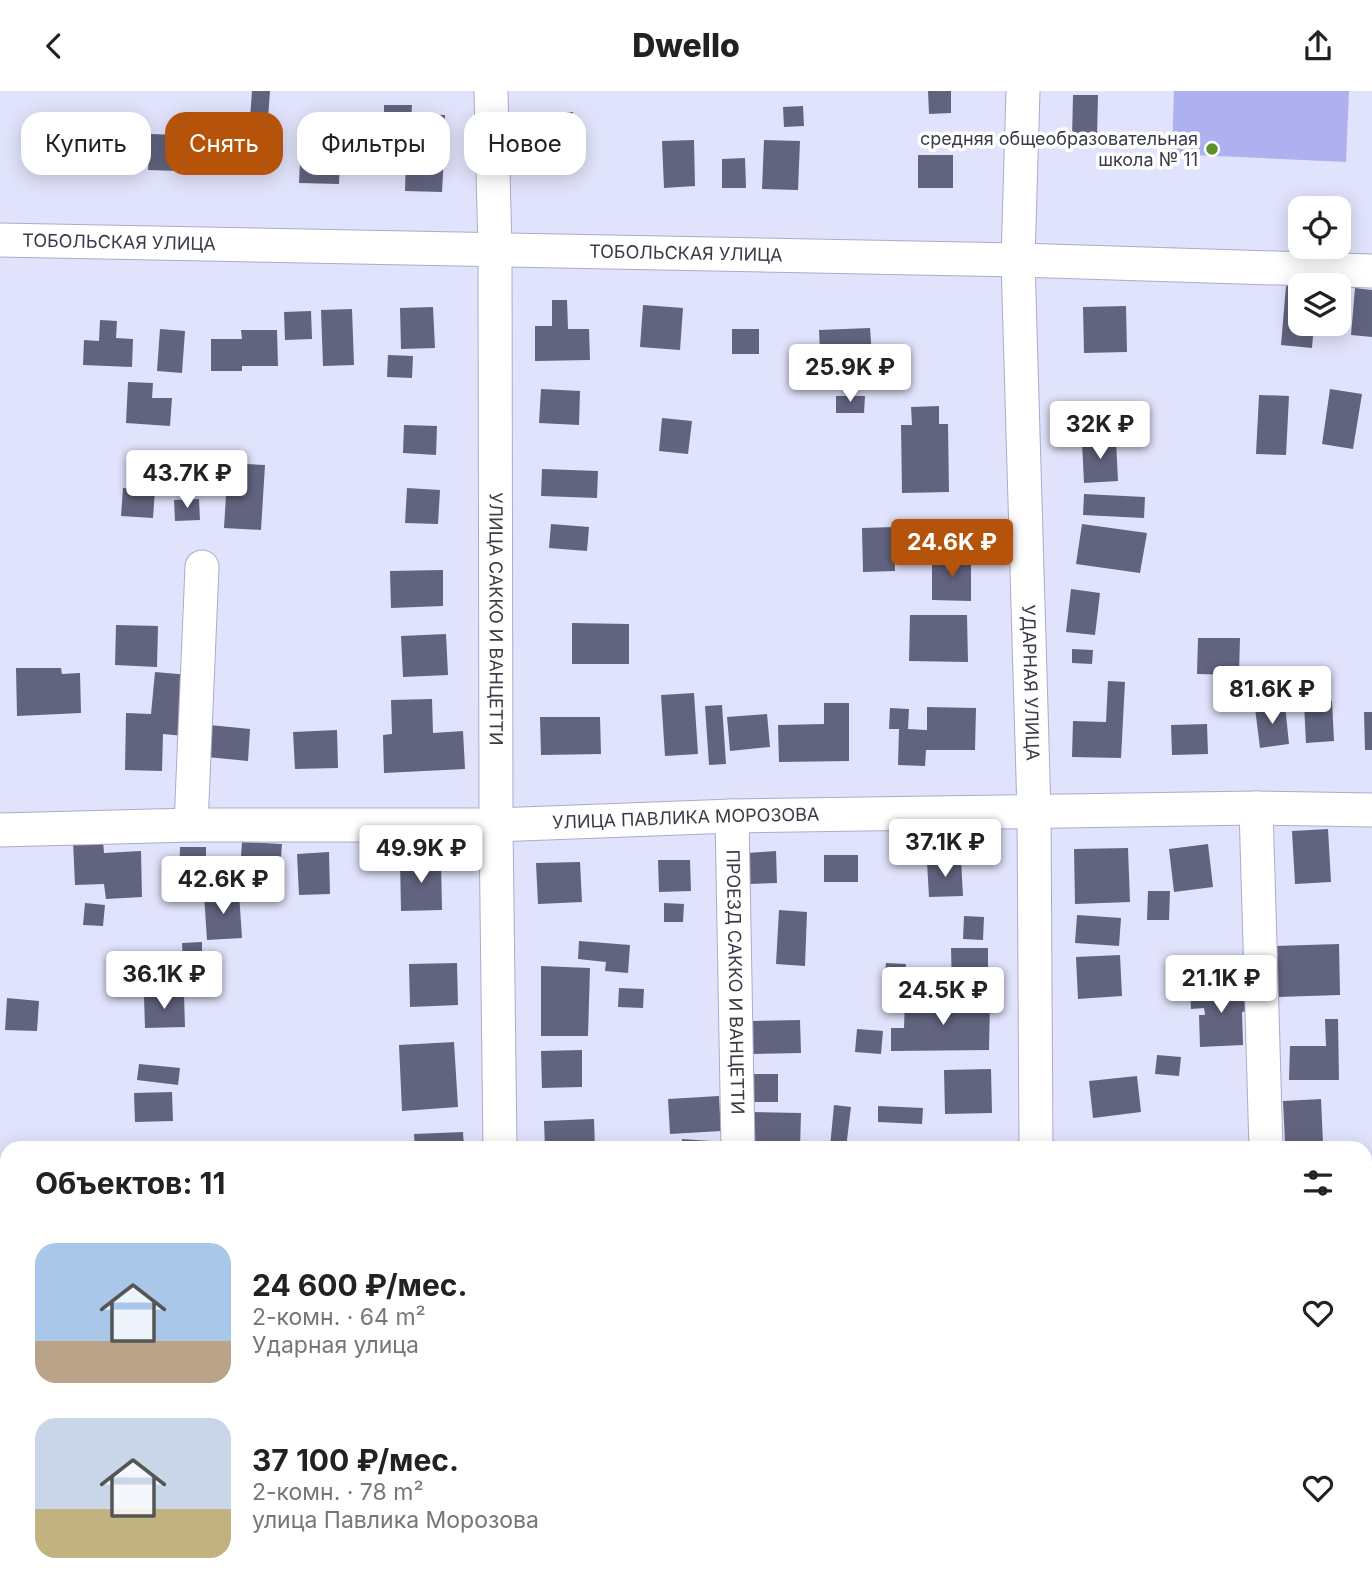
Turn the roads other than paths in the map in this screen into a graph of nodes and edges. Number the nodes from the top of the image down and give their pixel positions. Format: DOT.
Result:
graph roads {
  1 [pos="491,91"];
  2 [pos="1023,91"];
  3 [pos="0,240"];
  4 [pos="495,250"];
  5 [pos="1018,260"];
  6 [pos="1372,271"];
  7 [pos="202,567"];
  8 [pos="1256,808"];
  9 [pos="1372,810"];
  10 [pos="1034,812"];
  11 [pos="732,816"];
  12 [pos="191,825"];
  13 [pos="496,825"];
  14 [pos="0,830"];
  15 [pos="500,1141"];
  16 [pos="738,1141"];
  17 [pos="1036,1141"];
  18 [pos="1266,1141"];
  1 -- 4 [label="street, УЛИЦА САККО И ВАНЦЕТТИ"];
  2 -- 5 [label="street, УДАРНАЯ УЛИЦА"];
  3 -- 4 [label="street, ТОБОЛЬСКАЯ УЛИЦА"];
  4 -- 5 [label="street, ТОБОЛЬСКАЯ УЛИЦА"];
  4 -- 13 [label="street, УЛИЦА САККО И ВАНЦЕТТИ"];
  5 -- 6 [label="street, ТОБОЛЬСКАЯ УЛИЦА"];
  5 -- 10 [label="street, УДАРНАЯ УЛИЦА"];
  7 -- 12 [label="street"];
  8 -- 9 [label="street, УЛИЦА ПАВЛИКА МОРОЗОВА"];
  8 -- 10 [label="street, УЛИЦА ПАВЛИКА МОРОЗОВА"];
  8 -- 18 [label="street"];
  10 -- 11 [label="street, УЛИЦА ПАВЛИКА МОРОЗОВА"];
  10 -- 17 [label="street, УДАРНАЯ УЛИЦА"];
  11 -- 13 [label="street, УЛИЦА ПАВЛИКА МОРОЗОВА"];
  11 -- 16 [label="street, ПРОЕЗД САККО И ВАНЦЕТТИ"];
  12 -- 13 [label="street, УЛИЦА ПАВЛИКА МОРОЗОВА"];
  12 -- 14 [label="street, УЛИЦА ПАВЛИКА МОРОЗОВА"];
  13 -- 15 [label="street, УЛИЦА САККО И ВАНЦЕТТИ"];
}
